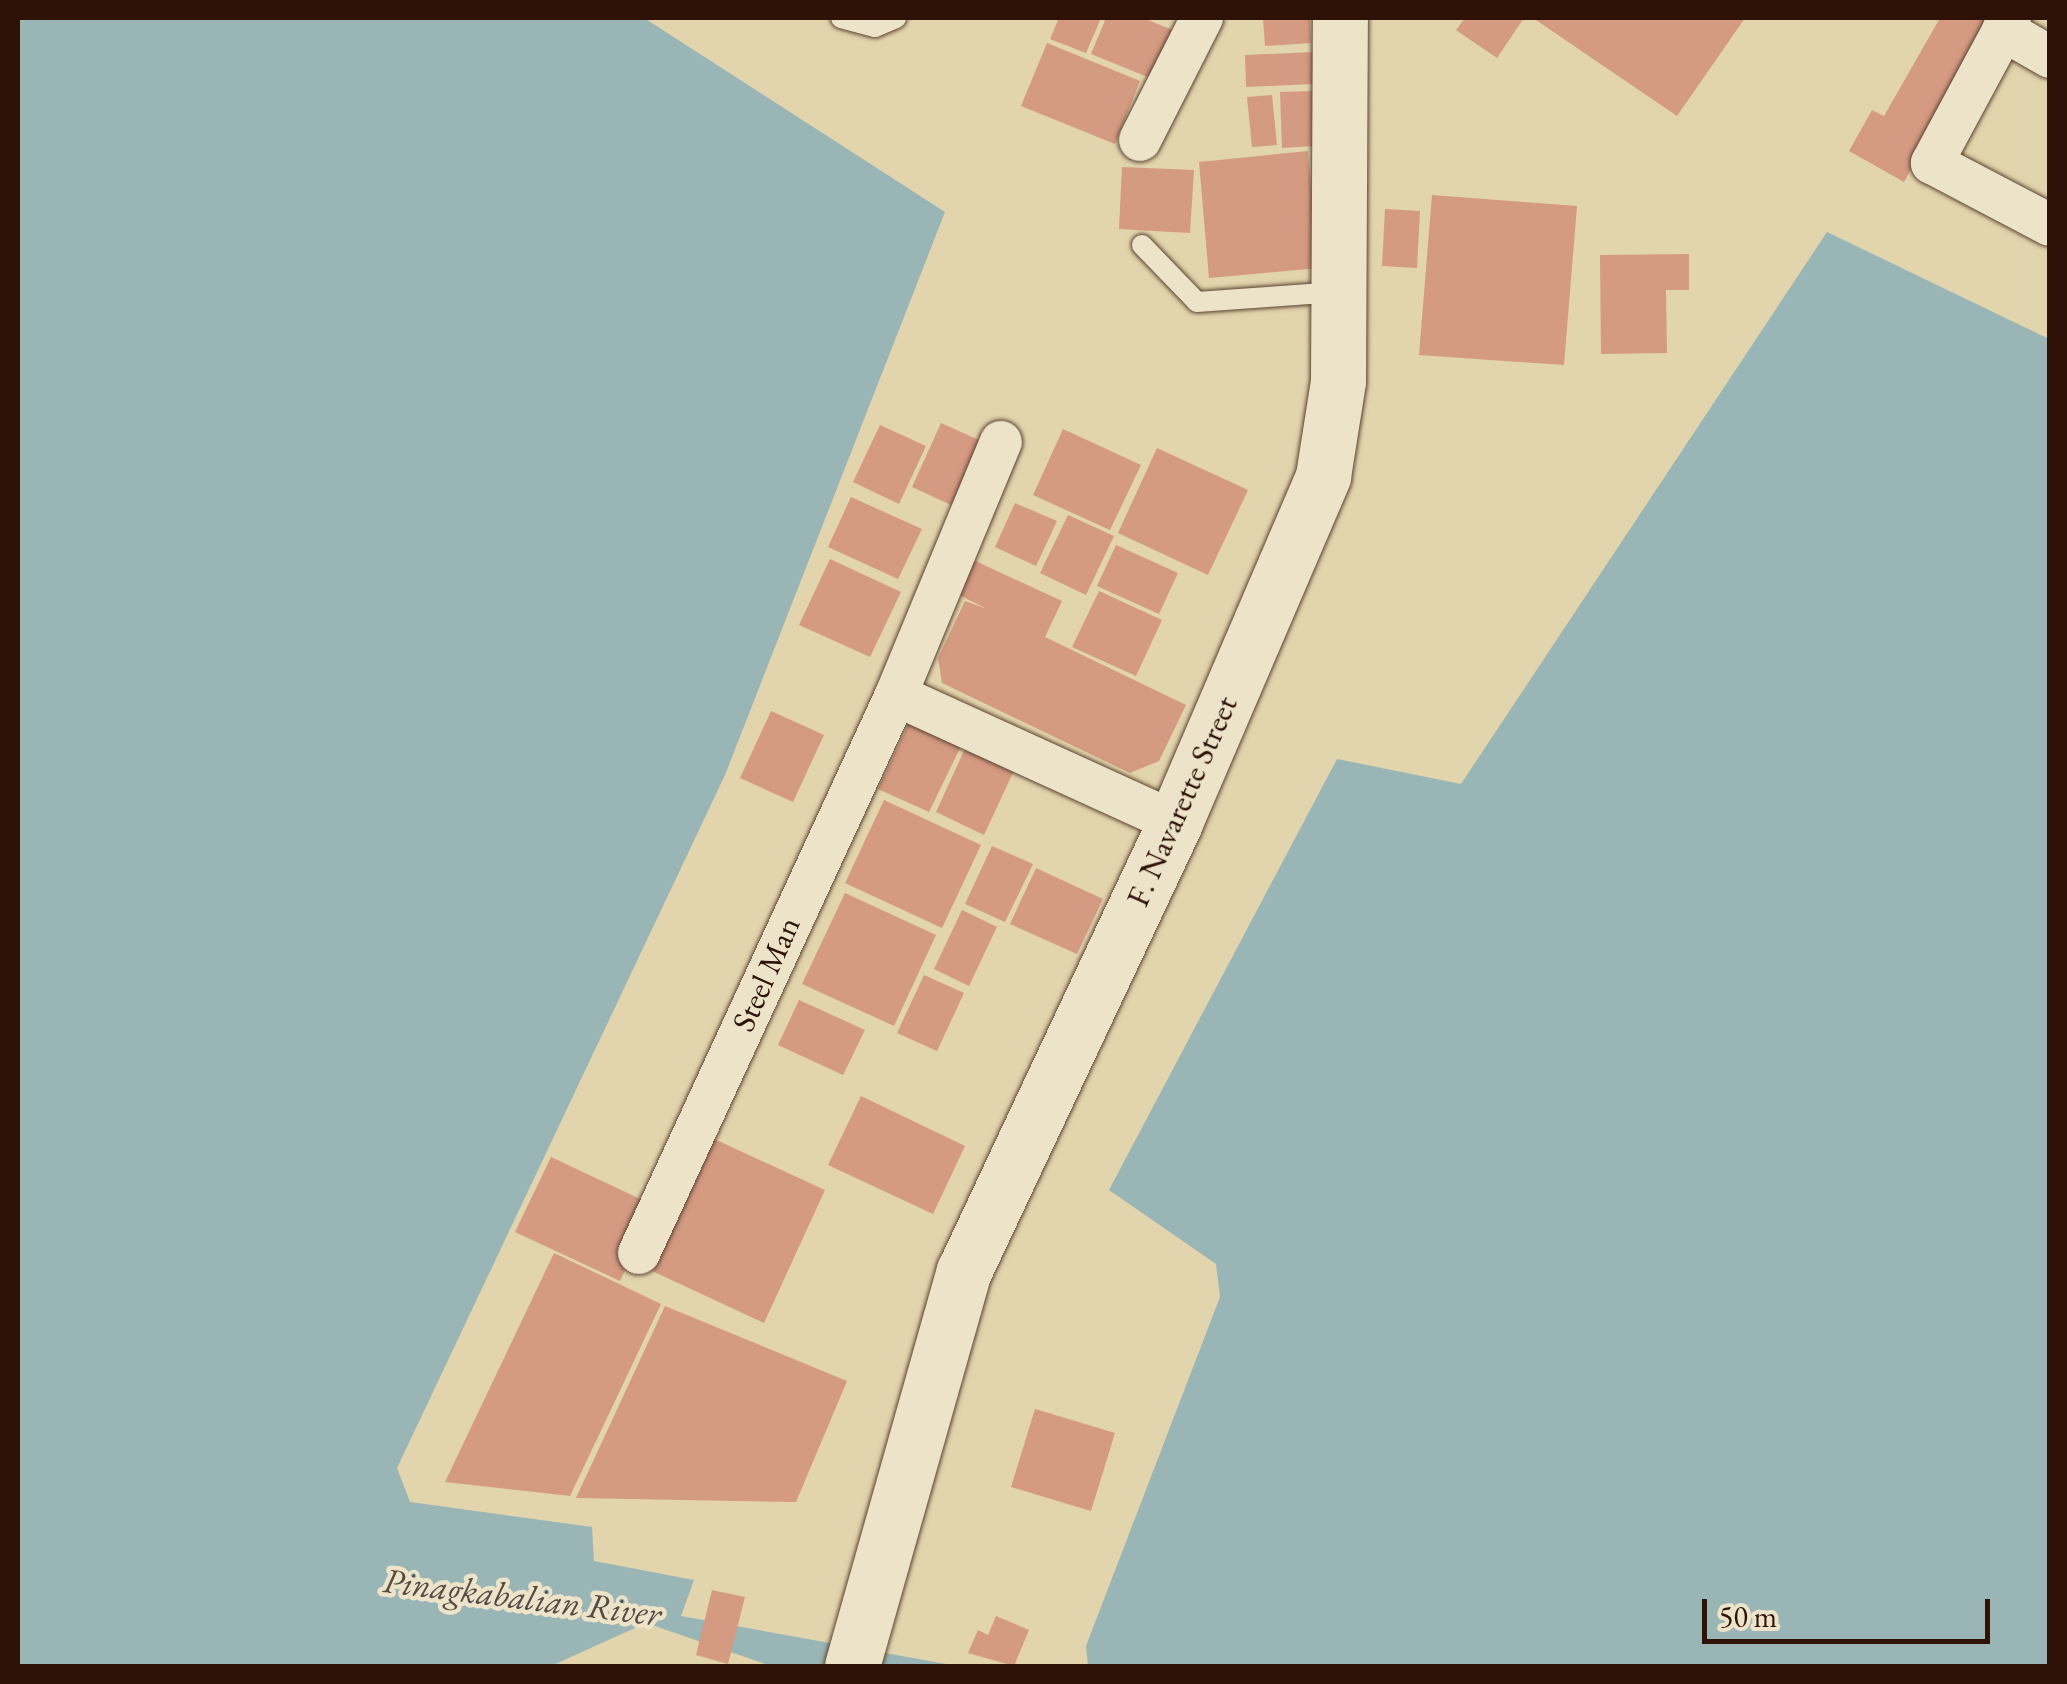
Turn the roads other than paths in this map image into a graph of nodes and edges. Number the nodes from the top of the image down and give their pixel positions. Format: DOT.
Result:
graph roads {
  1 [pos="841,18"];
  2 [pos="896,18"];
  3 [pos="1202,18"];
  4 [pos="1340,18"];
  5 [pos="2006,24"];
  6 [pos="2050,57"];
  7 [pos="1140,140"];
  8 [pos="2050,225"];
  9 [pos="1142,245"];
  10 [pos="1340,292"];
  11 [pos="1001,442"];
  12 [pos="896,696"];
  13 [pos="1175,822"];
  14 [pos="639,1253"];
  15 [pos="852,1666"];
  1 -- 2 [label="lane"];
  3 -- 7 [label="street"];
  4 -- 10 [label="main road, F. Navarette Street"];
  5 -- 6 [label="street"];
  5 -- 8 [label="street"];
  9 -- 10 [label="lane"];
  10 -- 13 [label="main road, F. Navarette Street"];
  11 -- 12 [label="street, Steel Man"];
  12 -- 13 [label="street"];
  12 -- 14 [label="street, Steel Man"];
  13 -- 15 [label="main road, F. Navarette Street"];
}
